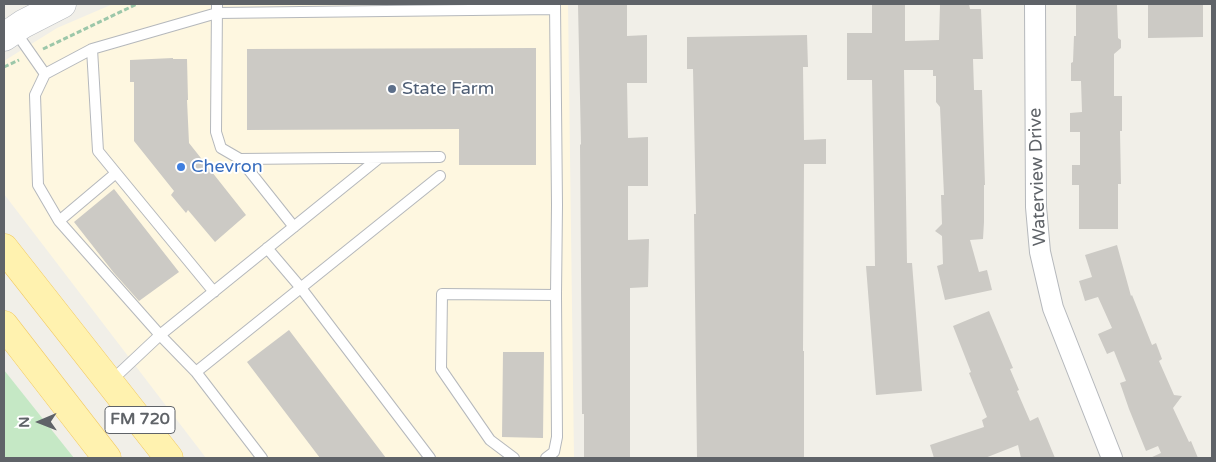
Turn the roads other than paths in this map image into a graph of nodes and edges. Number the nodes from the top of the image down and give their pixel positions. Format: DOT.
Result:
graph roads {
  1 [pos="62,4"];
  2 [pos="1035,4"];
  3 [pos="555,6"];
  4 [pos="217,8"];
  5 [pos="9,34"];
  6 [pos="92,49"];
  7 [pos="45,74"];
  8 [pos="440,157"];
  9 [pos="379,158"];
  10 [pos="240,159"];
  11 [pos="116,173"];
  12 [pos="440,176"];
  13 [pos="59,221"];
  14 [pos="294,227"];
  15 [pos="4,248"];
  16 [pos="268,248"];
  17 [pos="300,288"];
  18 [pos="214,292"];
  19 [pos="556,295"];
  20 [pos="4,325"];
  21 [pos="160,335"];
  22 [pos="196,372"];
  23 [pos="110,382"];
  24 [pos="107,458"];
  25 [pos="169,458"];
  26 [pos="262,458"];
  27 [pos="430,458"];
  28 [pos="514,458"];
  29 [pos="546,458"];
  30 [pos="1112,458"];
  1 -- 5 [label="street"];
  2 -- 30 [label="street, Waterview Drive"];
  3 -- 4 [label="lane"];
  3 -- 19 [label="lane"];
  4 -- 6 [label="lane"];
  4 -- 10 [label="lane"];
  5 -- 7 [label="lane"];
  6 -- 7 [label="lane"];
  6 -- 11 [label="lane"];
  7 -- 13 [label="lane"];
  8 -- 9 [label="lane"];
  9 -- 10 [label="lane"];
  9 -- 14 [label="lane"];
  10 -- 14 [label="lane"];
  11 -- 13 [label="lane"];
  11 -- 18 [label="lane"];
  12 -- 17 [label="lane"];
  13 -- 21 [label="lane"];
  14 -- 16 [label="lane"];
  15 -- 23 [label="main road, FM 720"];
  16 -- 17 [label="lane"];
  16 -- 18 [label="lane"];
  17 -- 22 [label="lane"];
  17 -- 27 [label="lane"];
  18 -- 21 [label="lane"];
  19 -- 28 [label="lane"];
  19 -- 29 [label="lane"];
  20 -- 24 [label="main road, FM 720"];
  21 -- 22 [label="lane"];
  21 -- 23 [label="lane"];
  22 -- 26 [label="lane"];
  23 -- 25 [label="main road, FM 720"];
}
